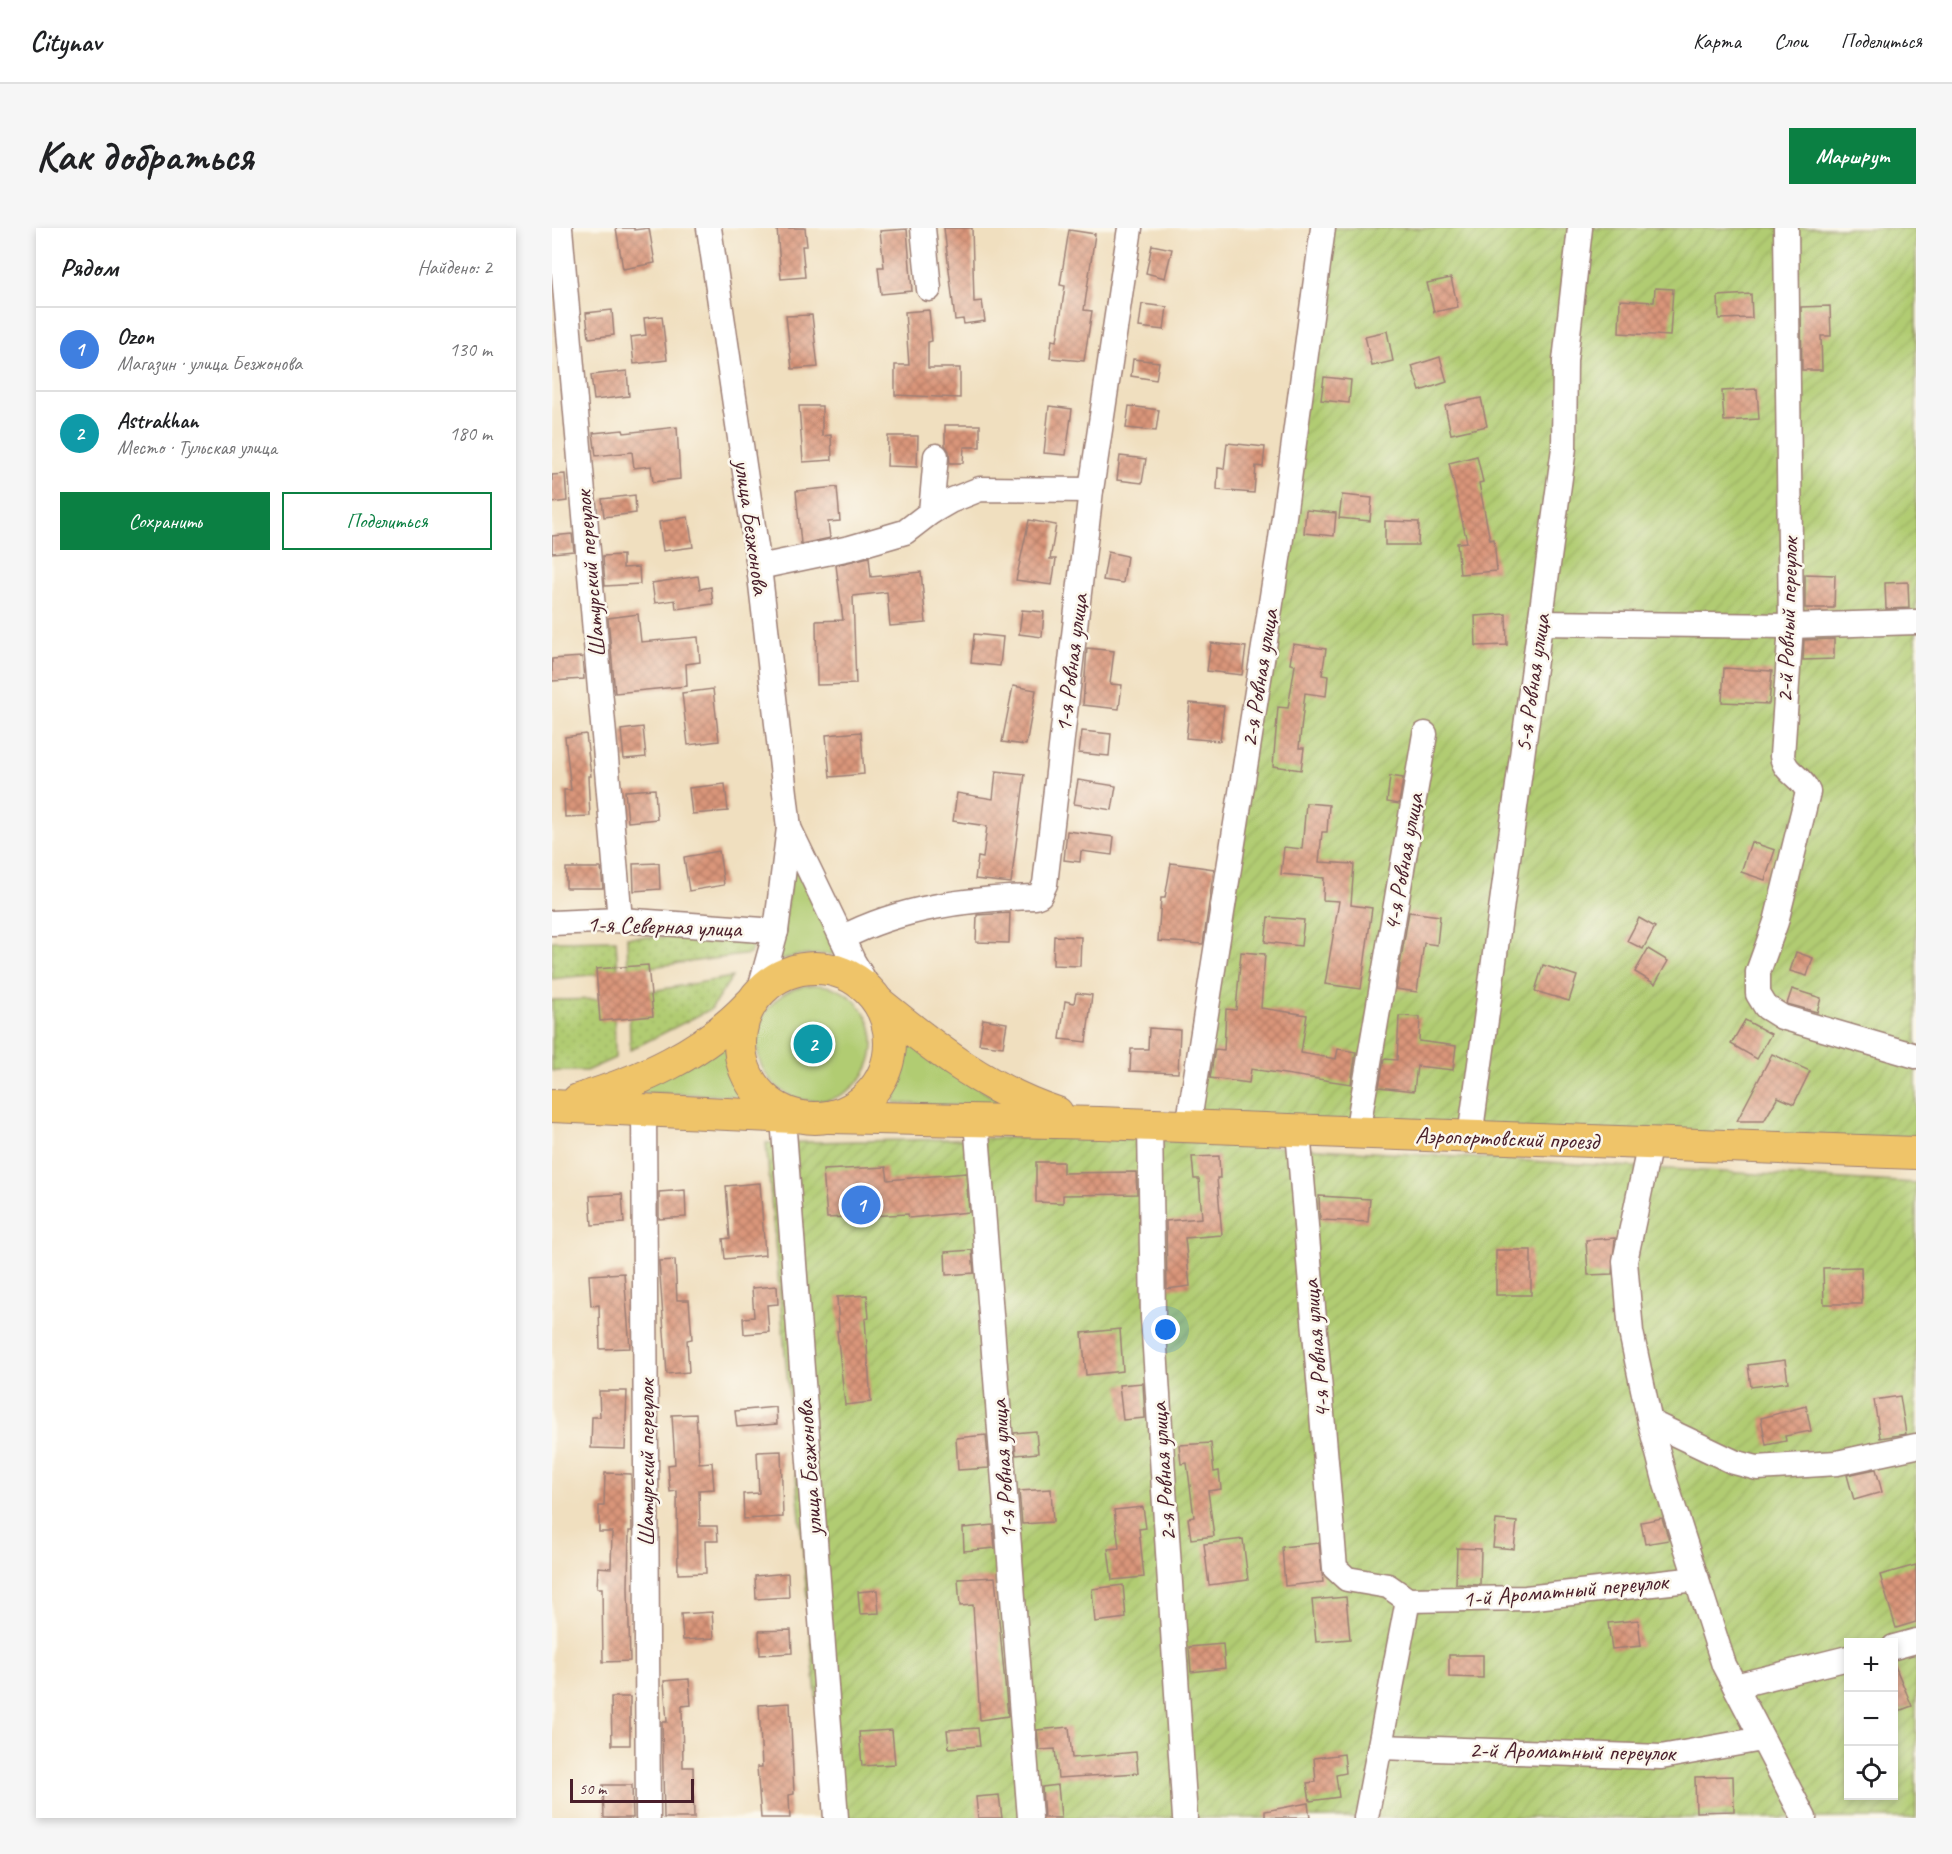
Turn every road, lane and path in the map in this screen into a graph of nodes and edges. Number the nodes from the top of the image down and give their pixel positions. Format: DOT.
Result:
graph roads {
  1 [pos="560,228"];
  2 [pos="709,228"];
  3 [pos="923,228"];
  4 [pos="1130,228"];
  5 [pos="1323,228"];
  6 [pos="1580,228"];
  7 [pos="1786,228"];
  8 [pos="929,289"];
  9 [pos="936,456"];
  10 [pos="1091,490"];
  11 [pos="931,512"];
  12 [pos="759,567"];
  13 [pos="1916,622"];
  14 [pos="1540,623"];
  15 [pos="1791,626"];
  16 [pos="1425,734"];
  17 [pos="789,828"];
  18 [pos="620,921"];
  19 [pos="552,923"];
  20 [pos="776,931"];
  21 [pos="842,938"];
  22 [pos="756,997"];
  23 [pos="876,999"];
  24 [pos="1916,1056"];
  25 [pos="552,1106"];
  26 [pos="644,1108"];
  27 [pos="805,1117"];
  28 [pos="976,1120"];
  29 [pos="1099,1123"];
  30 [pos="1150,1125"];
  31 [pos="1188,1127"];
  32 [pos="1298,1131"];
  33 [pos="1357,1133"];
  34 [pos="1470,1137"];
  35 [pos="1650,1143"];
  36 [pos="1916,1153"];
  37 [pos="1650,1422"];
  38 [pos="1916,1446"];
  39 [pos="1697,1579"];
  40 [pos="1408,1600"];
  41 [pos="1916,1641"];
  42 [pos="1898,1646"];
  43 [pos="1844,1659"];
  44 [pos="1735,1686"];
  45 [pos="1762,1739"];
  46 [pos="1380,1747"];
  47 [pos="648,1818"];
  48 [pos="836,1818"];
  49 [pos="1030,1818"];
  50 [pos="1185,1818"];
  51 [pos="1366,1818"];
  52 [pos="1804,1818"];
  1 -- 18 [label="street, Шатурский переулок"];
  2 -- 12 [label="street, улица Безжонова"];
  3 -- 8 [label="street"];
  4 -- 10 [label="street, 1-я Ровная улица"];
  5 -- 31 [label="street, 2-я Ровная улица"];
  6 -- 14 [label="street, 5-я Ровная улица"];
  7 -- 15 [label="street, 2-й Ровный переулок"];
  9 -- 11 [label="street"];
  10 -- 11 [label="street"];
  10 -- 21 [label="street, 1-я Ровная улица"];
  11 -- 12 [label="street"];
  12 -- 17 [label="street, улица Безжонова"];
  13 -- 15 [label="street"];
  14 -- 15 [label="street"];
  14 -- 34 [label="street, 5-я Ровная улица"];
  15 -- 24 [label="street, 2-й Ровный переулок"];
  16 -- 33 [label="street, 4-я Ровная улица"];
  17 -- 20 [label="street"];
  17 -- 21 [label="street"];
  18 -- 19 [label="street, 1-я Северная улица"];
  18 -- 20 [label="street, 1-я Северная улица"];
  20 -- 22 [label="street"];
  21 -- 23 [label="street"];
  22 -- 23 [label="main road"];
  22 -- 25 [label="main road"];
  22 -- 27 [label="main road"];
  23 -- 27 [label="main road"];
  23 -- 29 [label="main road"];
  25 -- 26 [label="main road"];
  26 -- 27 [label="main road"];
  26 -- 47 [label="street, Шатурский переулок"];
  27 -- 28 [label="main road"];
  27 -- 48 [label="street, улица Безжонова"];
  28 -- 29 [label="main road"];
  28 -- 49 [label="street, 1-я Ровная улица"];
  29 -- 30 [label="main road, Аэропортовский проезд"];
  30 -- 31 [label="main road, Аэропортовский проезд"];
  30 -- 50 [label="street, 2-я Ровная улица"];
  31 -- 32 [label="main road, Аэропортовский проезд"];
  32 -- 33 [label="main road, Аэропортовский проезд"];
  32 -- 40 [label="street, 4-я Ровная улица"];
  33 -- 34 [label="main road, Аэропортовский проезд"];
  34 -- 35 [label="main road, Аэропортовский проезд"];
  35 -- 36 [label="main road, Аэропортовский проезд"];
  35 -- 37 [label="street"];
  37 -- 38 [label="street"];
  37 -- 39 [label="street"];
  39 -- 40 [label="street, 1-й Ароматный переулок"];
  39 -- 44 [label="street"];
  40 -- 46 [label="street"];
  41 -- 42 [label="street"];
  43 -- 44 [label="street"];
  44 -- 45 [label="street"];
  45 -- 46 [label="street, 2-й Ароматный переулок"];
  45 -- 52 [label="street"];
  46 -- 51 [label="street"];
}
